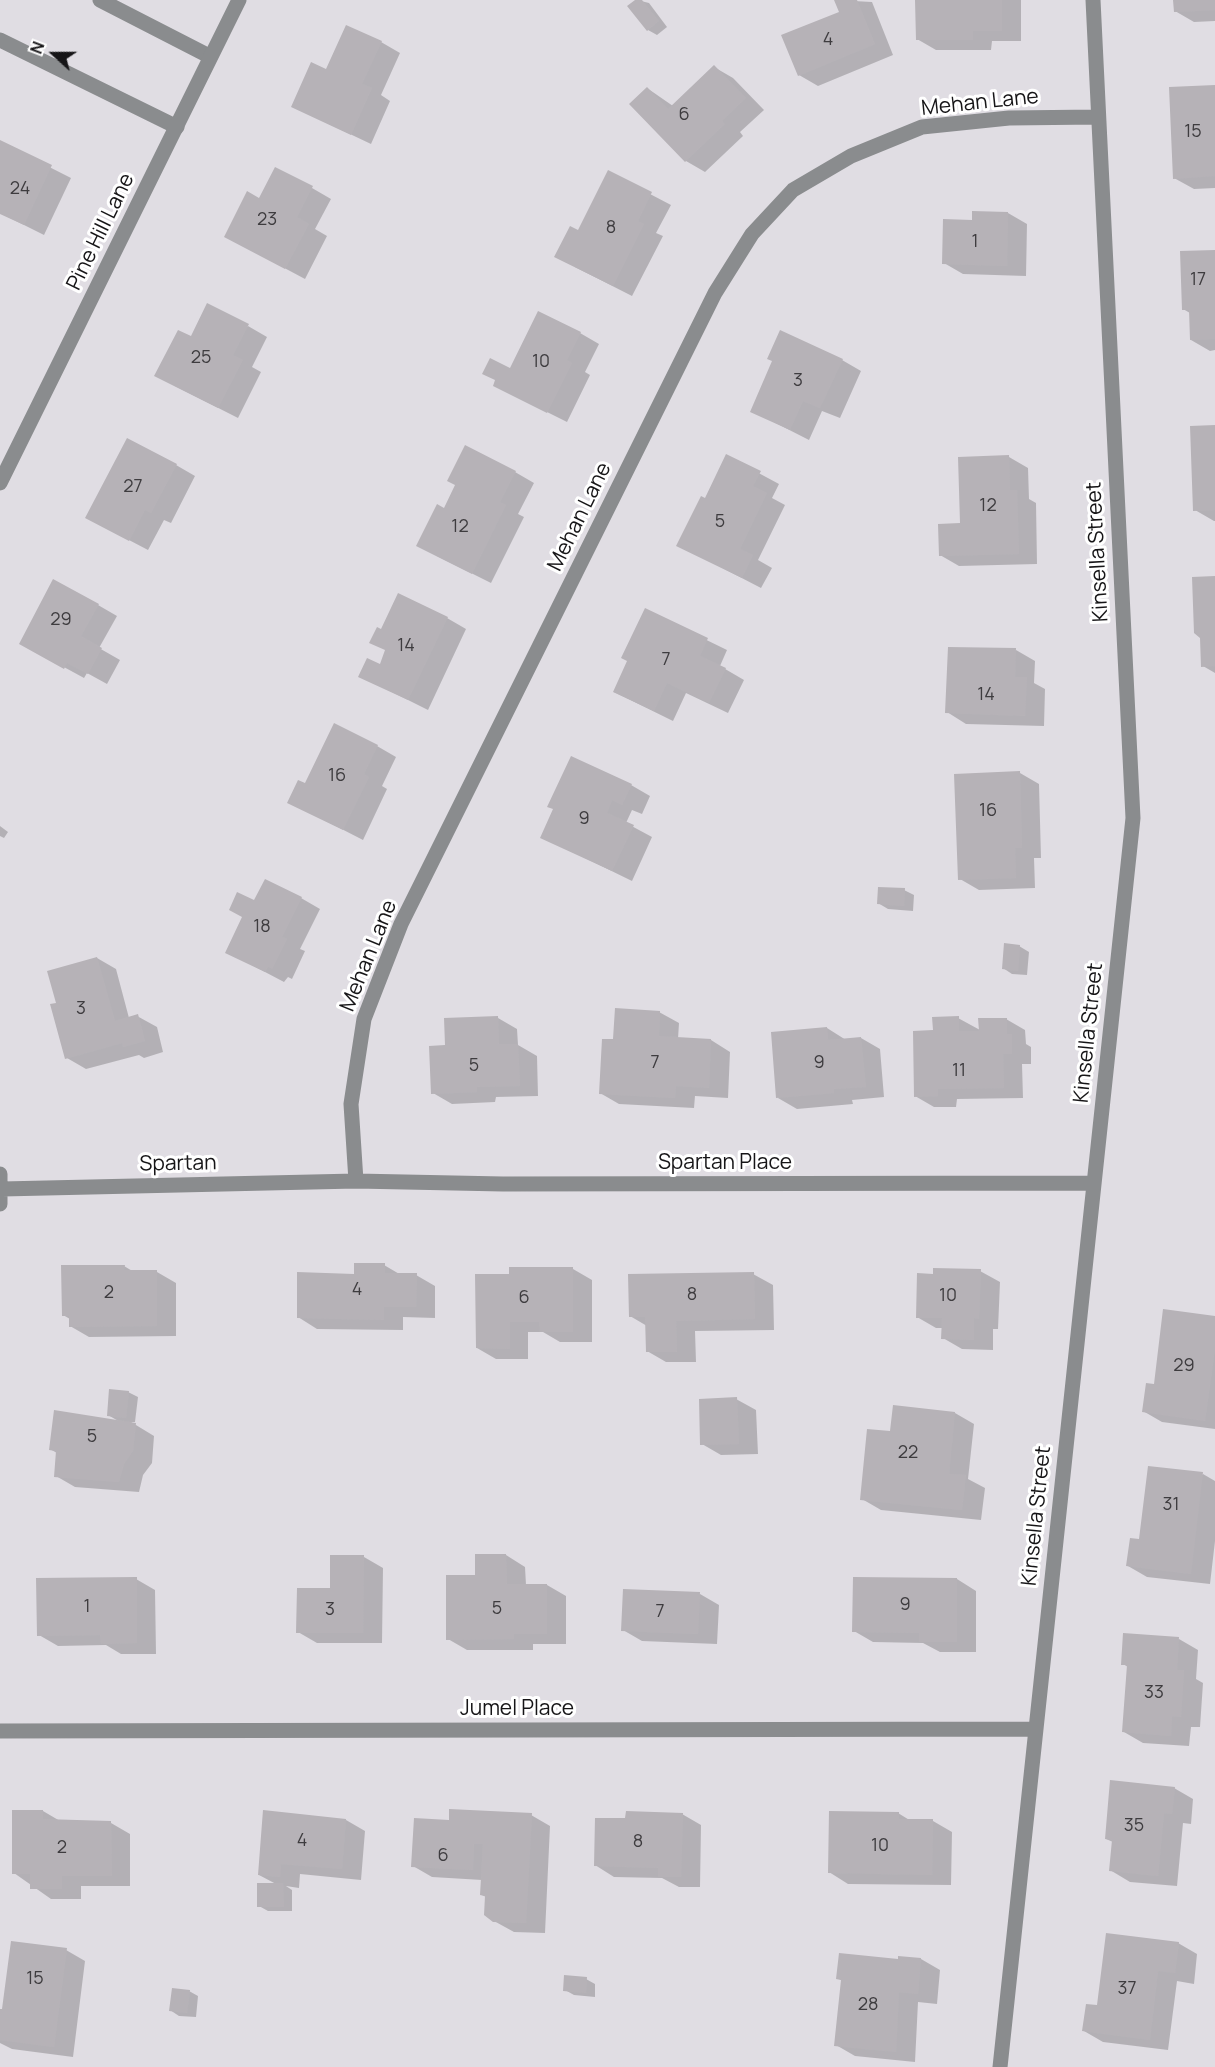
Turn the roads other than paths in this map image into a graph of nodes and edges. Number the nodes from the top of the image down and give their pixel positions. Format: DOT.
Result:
graph roads {
  1 [pos="100,0"];
  2 [pos="238,0"];
  3 [pos="1093,0"];
  4 [pos="0,40"];
  5 [pos="209,56"];
  6 [pos="1097,117"];
  7 [pos="177,127"];
  8 [pos="0,483"];
  9 [pos="1,1181"];
  10 [pos="356,1181"];
  11 [pos="1094,1183"];
  12 [pos="0,1204"];
  13 [pos="1035,1729"];
  14 [pos="0,1731"];
  15 [pos="1000,2067"];
  1 -- 5 [label="street"];
  2 -- 5 [label="street, Pine Hill Lane"];
  3 -- 6 [label="street, Kinsella Street"];
  4 -- 7 [label="street"];
  5 -- 7 [label="street, Pine Hill Lane"];
  6 -- 10 [label="street, Mehan Lane"];
  6 -- 11 [label="street, Kinsella Street"];
  7 -- 8 [label="street, Pine Hill Lane"];
  9 -- 10 [label="street, Spartan"];
  9 -- 12 [label="street"];
  10 -- 11 [label="street, Spartan Place"];
  11 -- 13 [label="street, Kinsella Street"];
  13 -- 14 [label="street, Jumel Place"];
  13 -- 15 [label="street, Kinsella Street"];
}
